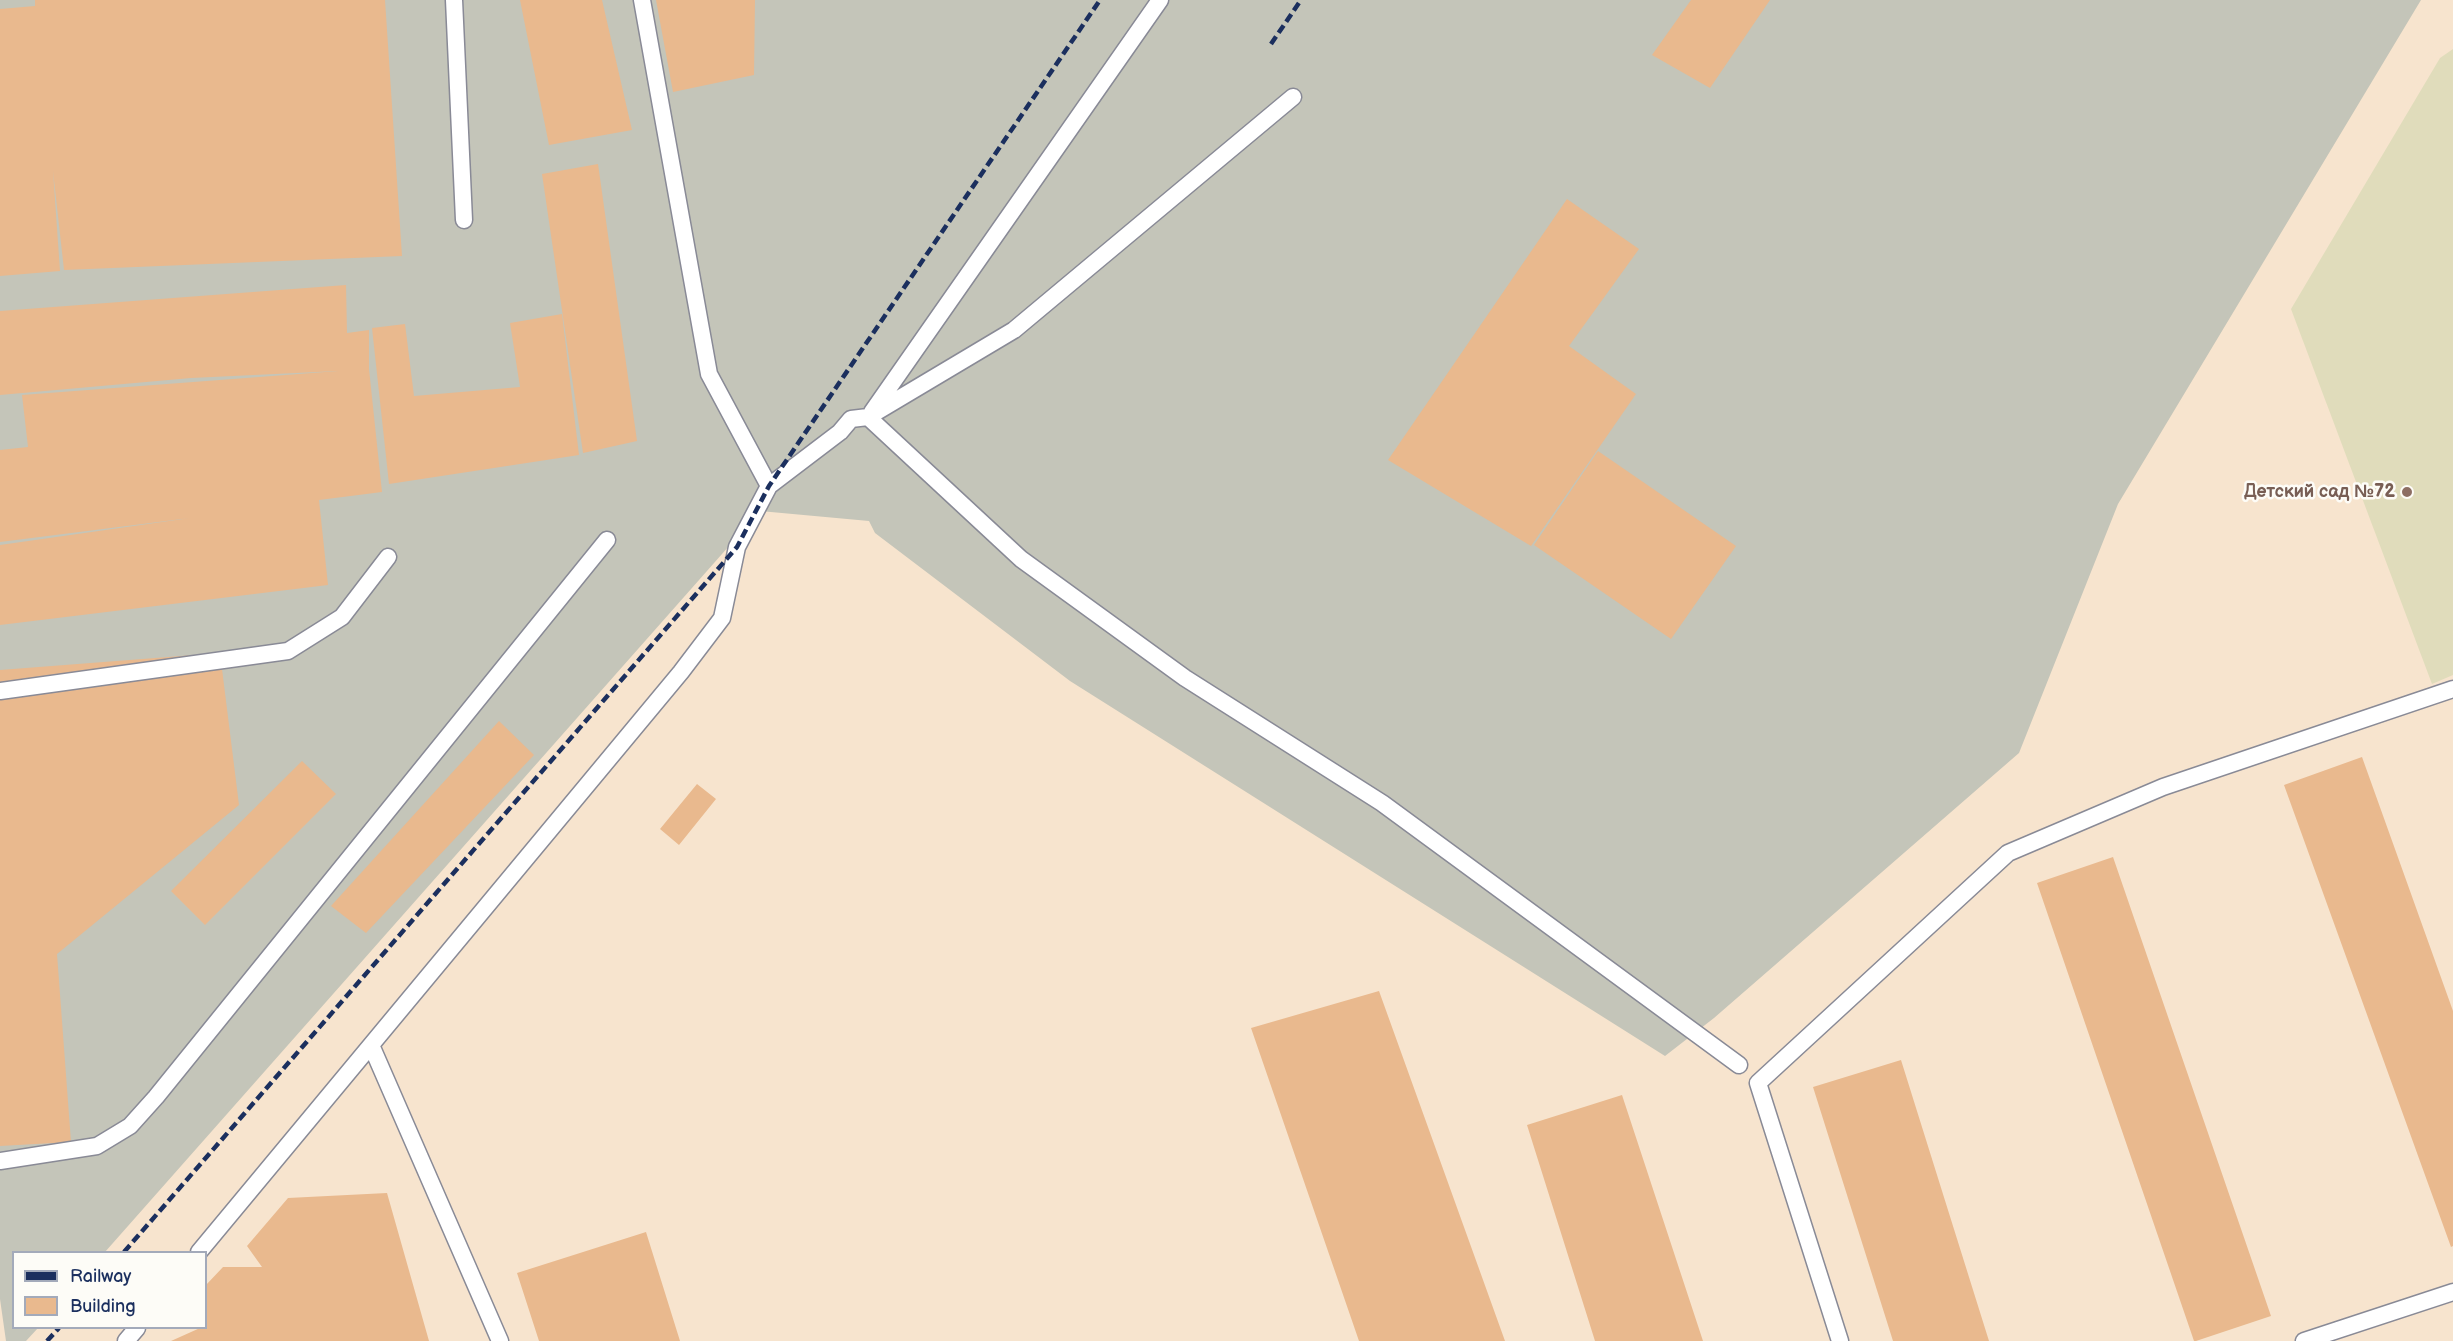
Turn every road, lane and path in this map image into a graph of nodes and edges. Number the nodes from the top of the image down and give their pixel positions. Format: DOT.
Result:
graph roads {
  1 [pos="454,0"];
  2 [pos="642,0"];
  3 [pos="1160,0"];
  4 [pos="1293,97"];
  5 [pos="464,220"];
  6 [pos="868,417"];
  7 [pos="769,486"];
  8 [pos="607,540"];
  9 [pos="388,557"];
  10 [pos="2453,688"];
  11 [pos="0,691"];
  12 [pos="371,1045"];
  13 [pos="1739,1065"];
  14 [pos="0,1161"];
  15 [pos="200,1251"];
  16 [pos="2453,1292"];
  17 [pos="136,1329"];
  18 [pos="126,1341"];
  19 [pos="500,1341"];
  20 [pos="1840,1341"];
  21 [pos="2304,1341"];
  1 -- 5 [label="lane"];
  2 -- 7 [label="lane"];
  3 -- 6 [label="lane"];
  4 -- 6 [label="lane"];
  6 -- 7 [label="lane"];
  6 -- 13 [label="lane"];
  7 -- 12 [label="lane"];
  8 -- 14 [label="lane"];
  9 -- 11 [label="lane"];
  10 -- 20 [label="lane"];
  12 -- 15 [label="lane"];
  12 -- 19 [label="lane"];
  16 -- 21 [label="lane"];
  17 -- 18 [label="lane"];
}
